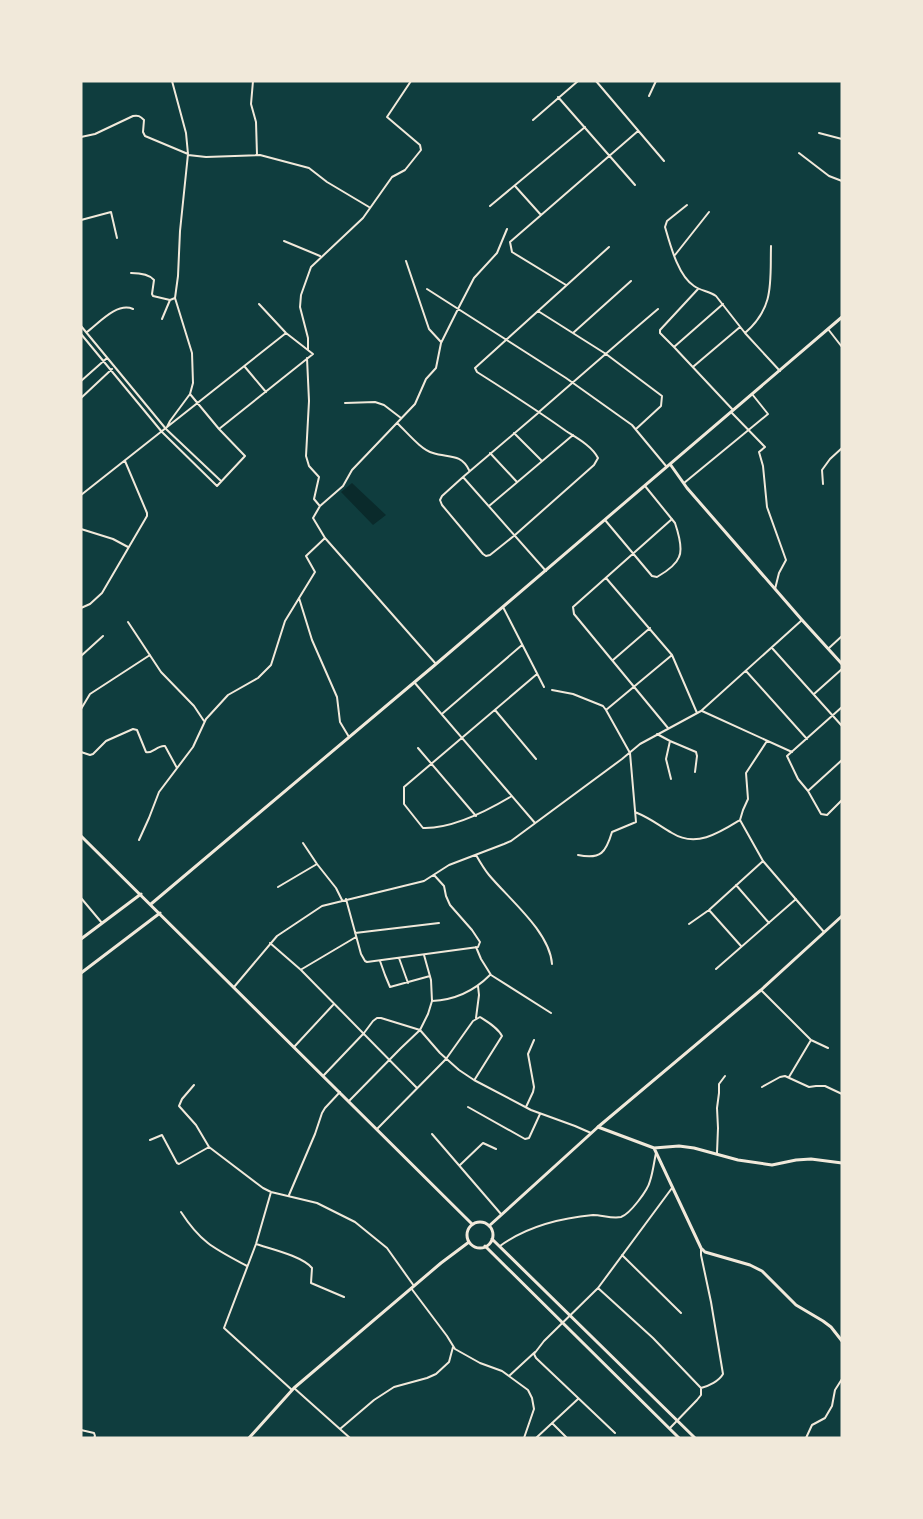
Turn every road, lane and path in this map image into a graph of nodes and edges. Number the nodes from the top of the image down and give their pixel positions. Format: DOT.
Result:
graph roads {
  1 [pos="171,81"];
  2 [pos="253,81"];
  3 [pos="411,81"];
  4 [pos="578,81"];
  5 [pos="596,81"];
  6 [pos="656,81"];
  7 [pos="649,96"];
  8 [pos="558,97"];
  9 [pos="533,120"];
  10 [pos="585,127"];
  11 [pos="638,131"];
  12 [pos="819,133"];
  13 [pos="81,137"];
  14 [pos="842,139"];
  15 [pos="799,153"];
  16 [pos="188,155"];
  17 [pos="257,155"];
  18 [pos="610,156"];
  19 [pos="664,162"];
  20 [pos="842,181"];
  21 [pos="635,185"];
  22 [pos="515,186"];
  23 [pos="687,205"];
  24 [pos="490,206"];
  25 [pos="371,207"];
  26 [pos="709,212"];
  27 [pos="541,215"];
  28 [pos="81,220"];
  29 [pos="507,229"];
  30 [pos="117,238"];
  31 [pos="284,241"];
  32 [pos="609,246"];
  33 [pos="771,246"];
  34 [pos="675,255"];
  35 [pos="321,256"];
  36 [pos="406,261"];
  37 [pos="131,273"];
  38 [pos="631,281"];
  39 [pos="566,285"];
  40 [pos="427,289"];
  41 [pos="698,289"];
  42 [pos="175,298"];
  43 [pos="170,300"];
  44 [pos="259,304"];
  45 [pos="723,304"];
  46 [pos="133,309"];
  47 [pos="458,309"];
  48 [pos="658,309"];
  49 [pos="538,310"];
  50 [pos="842,317"];
  51 [pos="162,320"];
  52 [pos="81,326"];
  53 [pos="740,327"];
  54 [pos="828,329"];
  55 [pos="87,333"];
  56 [pos="286,333"];
  57 [pos="573,333"];
  58 [pos="745,333"];
  59 [pos="81,334"];
  60 [pos="506,340"];
  61 [pos="441,343"];
  62 [pos="674,347"];
  63 [pos="842,347"];
  64 [pos="308,350"];
  65 [pos="606,354"];
  66 [pos="107,358"];
  67 [pos="307,358"];
  68 [pos="103,361"];
  69 [pos="693,366"];
  70 [pos="115,367"];
  71 [pos="244,367"];
  72 [pos="111,370"];
  73 [pos="780,370"];
  74 [pos="81,381"];
  75 [pos="573,383"];
  76 [pos="266,392"];
  77 [pos="190,394"];
  78 [pos="752,394"];
  79 [pos="81,398"];
  80 [pos="345,403"];
  81 [pos="198,404"];
  82 [pos="540,411"];
  83 [pos="732,411"];
  84 [pos="401,418"];
  85 [pos="397,423"];
  86 [pos="166,429"];
  87 [pos="219,429"];
  88 [pos="636,429"];
  89 [pos="749,430"];
  90 [pos="162,432"];
  91 [pos="514,433"];
  92 [pos="573,435"];
  93 [pos="842,448"];
  94 [pos="490,453"];
  95 [pos="125,461"];
  96 [pos="542,461"];
  97 [pos="668,466"];
  98 [pos="469,471"];
  99 [pos="463,477"];
  100 [pos="221,482"];
  101 [pos="517,482"];
  102 [pos="684,483"];
  103 [pos="823,484"];
  104 [pos="645,486"];
  105 [pos="81,495"];
  106 [pos="320,506"];
  107 [pos="489,506"];
  108 [pos="672,519"];
  109 [pos="605,520"];
  110 [pos="81,529"];
  111 [pos="514,535"];
  112 [pos="325,538"];
  113 [pos="128,547"];
  114 [pos="633,552"];
  115 [pos="546,571"];
  116 [pos="605,577"];
  117 [pos="775,589"];
  118 [pos="299,598"];
  119 [pos="503,607"];
  120 [pos="81,608"];
  121 [pos="802,620"];
  122 [pos="128,622"];
  123 [pos="650,628"];
  124 [pos="103,636"];
  125 [pos="842,636"];
  126 [pos="522,645"];
  127 [pos="772,648"];
  128 [pos="828,649"];
  129 [pos="150,655"];
  130 [pos="672,655"];
  131 [pos="81,656"];
  132 [pos="612,661"];
  133 [pos="436,664"];
  134 [pos="842,664"];
  135 [pos="842,669"];
  136 [pos="746,670"];
  137 [pos="537,674"];
  138 [pos="414,682"];
  139 [pos="544,687"];
  140 [pos="634,687"];
  141 [pos="552,690"];
  142 [pos="814,694"];
  143 [pos="842,707"];
  144 [pos="81,709"];
  145 [pos="495,710"];
  146 [pos="606,710"];
  147 [pos="701,711"];
  148 [pos="697,713"];
  149 [pos="442,714"];
  150 [pos="833,715"];
  151 [pos="204,721"];
  152 [pos="842,726"];
  153 [pos="669,728"];
  154 [pos="657,734"];
  155 [pos="349,737"];
  156 [pos="462,738"];
  157 [pos="807,739"];
  158 [pos="670,741"];
  159 [pos="767,741"];
  160 [pos="418,748"];
  161 [pos="81,752"];
  162 [pos="792,752"];
  163 [pos="630,753"];
  164 [pos="536,759"];
  165 [pos="842,760"];
  166 [pos="431,764"];
  167 [pos="177,768"];
  168 [pos="695,772"];
  169 [pos="671,778"];
  170 [pos="808,791"];
  171 [pos="512,796"];
  172 [pos="842,800"];
  173 [pos="636,812"];
  174 [pos="476,816"];
  175 [pos="740,820"];
  176 [pos="535,823"];
  177 [pos="81,836"];
  178 [pos="139,840"];
  179 [pos="303,843"];
  180 [pos="476,855"];
  181 [pos="578,855"];
  182 [pos="763,861"];
  183 [pos="317,864"];
  184 [pos="434,875"];
  185 [pos="736,885"];
  186 [pos="278,887"];
  187 [pos="141,894"];
  188 [pos="81,898"];
  189 [pos="796,899"];
  190 [pos="344,900"];
  191 [pos="152,904"];
  192 [pos="709,910"];
  193 [pos="160,913"];
  194 [pos="842,916"];
  195 [pos="102,923"];
  196 [pos="439,923"];
  197 [pos="768,923"];
  198 [pos="689,924"];
  199 [pos="824,932"];
  200 [pos="355,935"];
  201 [pos="81,939"];
  202 [pos="270,943"];
  203 [pos="476,947"];
  204 [pos="741,947"];
  205 [pos="424,955"];
  206 [pos="399,958"];
  207 [pos="380,960"];
  208 [pos="552,964"];
  209 [pos="716,969"];
  210 [pos="301,970"];
  211 [pos="81,973"];
  212 [pos="491,975"];
  213 [pos="430,976"];
  214 [pos="408,983"];
  215 [pos="478,986"];
  216 [pos="234,987"];
  217 [pos="762,990"];
  218 [pos="432,1001"];
  219 [pos="334,1004"];
  220 [pos="551,1013"];
  221 [pos="476,1018"];
  222 [pos="420,1030"];
  223 [pos="364,1033"];
  224 [pos="534,1040"];
  225 [pos="811,1040"];
  226 [pos="294,1047"];
  227 [pos="828,1048"];
  228 [pos="446,1059"];
  229 [pos="390,1060"];
  230 [pos="324,1075"];
  231 [pos="725,1076"];
  232 [pos="789,1077"];
  233 [pos="474,1080"];
  234 [pos="194,1085"];
  235 [pos="762,1087"];
  236 [pos="417,1088"];
  237 [pos="340,1092"];
  238 [pos="842,1094"];
  239 [pos="349,1101"];
  240 [pos="468,1107"];
  241 [pos="526,1107"];
  242 [pos="540,1114"];
  243 [pos="598,1127"];
  244 [pos="377,1129"];
  245 [pos="591,1133"];
  246 [pos="432,1134"];
  247 [pos="150,1140"];
  248 [pos="209,1147"];
  249 [pos="496,1149"];
  250 [pos="655,1149"];
  251 [pos="717,1153"];
  252 [pos="842,1163"];
  253 [pos="460,1166"];
  254 [pos="673,1187"];
  255 [pos="271,1192"];
  256 [pos="288,1196"];
  257 [pos="181,1212"];
  258 [pos="501,1214"];
  259 [pos="472,1224"];
  260 [pos="489,1226"];
  261 [pos="492,1239"];
  262 [pos="469,1242"];
  263 [pos="256,1244"];
  264 [pos="485,1246"];
  265 [pos="500,1246"];
  266 [pos="701,1248"];
  267 [pos="622,1255"];
  268 [pos="247,1266"];
  269 [pos="412,1287"];
  270 [pos="598,1288"];
  271 [pos="344,1297"];
  272 [pos="681,1313"];
  273 [pos="571,1315"];
  274 [pos="562,1323"];
  275 [pos="842,1341"];
  276 [pos="453,1347"];
  277 [pos="535,1352"];
  278 [pos="509,1376"];
  279 [pos="842,1379"];
  280 [pos="701,1388"];
  281 [pos="293,1389"];
  282 [pos="578,1399"];
  283 [pos="678,1421"];
  284 [pos="552,1424"];
  285 [pos="670,1428"];
  286 [pos="340,1429"];
  287 [pos="81,1430"];
  288 [pos="615,1433"];
  289 [pos="94,1438"];
  290 [pos="249,1438"];
  291 [pos="350,1438"];
  292 [pos="524,1438"];
  293 [pos="536,1438"];
  294 [pos="567,1438"];
  295 [pos="680,1438"];
  296 [pos="695,1438"];
  297 [pos="807,1438"];
  1 -- 16 [label="street"];
  2 -- 17 [label="street"];
  3 -- 25 [label="street"];
  4 -- 8 [label="street"];
  5 -- 11 [label="street"];
  6 -- 7 [label="street"];
  8 -- 9 [label="street"];
  8 -- 10 [label="street"];
  10 -- 18 [label="street"];
  10 -- 22 [label="street"];
  11 -- 18 [label="street"];
  11 -- 19 [label="street"];
  12 -- 14 [label="street"];
  13 -- 16 [label="street"];
  15 -- 20 [label="street"];
  16 -- 17 [label="street"];
  16 -- 42 [label="street"];
  17 -- 25 [label="street"];
  18 -- 21 [label="street"];
  18 -- 27 [label="street"];
  22 -- 24 [label="street"];
  22 -- 27 [label="street"];
  23 -- 34 [label="street"];
  25 -- 35 [label="street"];
  26 -- 34 [label="street"];
  27 -- 39 [label="street"];
  28 -- 30 [label="street"];
  29 -- 47 [label="street"];
  31 -- 35 [label="street"];
  32 -- 39 [label="street"];
  33 -- 58 [label="street"];
  34 -- 41 [label="street"];
  35 -- 64 [label="street"];
  36 -- 61 [label="street"];
  37 -- 43 [label="street"];
  38 -- 57 [label="street"];
  39 -- 49 [label="street"];
  40 -- 47 [label="street"];
  41 -- 45 [label="street"];
  41 -- 62 [label="street"];
  42 -- 43 [label="street"];
  42 -- 77 [label="street"];
  43 -- 51 [label="street"];
  44 -- 56 [label="street"];
  45 -- 53 [label="street"];
  45 -- 62 [label="street"];
  46 -- 55 [label="street"];
  47 -- 60 [label="street"];
  47 -- 61 [label="street"];
  48 -- 65 [label="street"];
  49 -- 57 [label="street"];
  49 -- 60 [label="street"];
  50 -- 54 [label="street"];
  52 -- 55 [label="street"];
  53 -- 58 [label="street"];
  53 -- 69 [label="street"];
  54 -- 63 [label="street"];
  54 -- 73 [label="street"];
  55 -- 66 [label="street"];
  56 -- 64 [label="street"];
  56 -- 71 [label="street"];
  57 -- 65 [label="street"];
  58 -- 73 [label="street"];
  59 -- 68 [label="street"];
  60 -- 75 [label="street"];
  60 -- 82 [label="street"];
  61 -- 84 [label="street"];
  62 -- 69 [label="street"];
  64 -- 67 [label="street"];
  65 -- 75 [label="street"];
  65 -- 88 [label="street"];
  66 -- 68 [label="street"];
  66 -- 70 [label="street"];
  67 -- 76 [label="street"];
  67 -- 106 [label="street"];
  68 -- 72 [label="street"];
  68 -- 74 [label="street"];
  69 -- 83 [label="street"];
  70 -- 72 [label="street"];
  70 -- 86 [label="street"];
  71 -- 76 [label="street"];
  71 -- 81 [label="street"];
  72 -- 79 [label="street"];
  72 -- 90 [label="street"];
  73 -- 78 [label="street"];
  75 -- 82 [label="street"];
  75 -- 88 [label="street"];
  76 -- 87 [label="street"];
  77 -- 81 [label="street"];
  77 -- 86 [label="street"];
  78 -- 83 [label="street"];
  78 -- 89 [label="street"];
  80 -- 84 [label="street"];
  81 -- 86 [label="street"];
  81 -- 87 [label="street"];
  82 -- 91 [label="street"];
  82 -- 92 [label="street"];
  83 -- 89 [label="street"];
  83 -- 97 [label="street"];
  84 -- 85 [label="street"];
  85 -- 98 [label="street"];
  85 -- 106 [label="street"];
  86 -- 90 [label="street"];
  86 -- 100 [label="street"];
  87 -- 100 [label="street"];
  88 -- 97 [label="street"];
  89 -- 102 [label="street"];
  89 -- 117 [label="street"];
  90 -- 95 [label="street"];
  90 -- 100 [label="street"];
  91 -- 94 [label="street"];
  91 -- 96 [label="street"];
  92 -- 96 [label="street"];
  92 -- 111 [label="street"];
  93 -- 103 [label="street"];
  94 -- 98 [label="street"];
  94 -- 101 [label="street"];
  95 -- 105 [label="street"];
  95 -- 113 [label="street"];
  96 -- 101 [label="street"];
  97 -- 102 [label="street"];
  97 -- 104 [label="street"];
  98 -- 99 [label="street"];
  99 -- 107 [label="street"];
  99 -- 111 [label="street"];
  101 -- 107 [label="street"];
  102 -- 117 [label="street"];
  104 -- 108 [label="street"];
  104 -- 109 [label="street"];
  106 -- 112 [label="street"];
  107 -- 111 [label="street"];
  108 -- 114 [label="street"];
  108 -- 114 [label="street"];
  109 -- 114 [label="street"];
  109 -- 115 [label="street"];
  110 -- 113 [label="street"];
  111 -- 115 [label="street"];
  112 -- 118 [label="street"];
  112 -- 133 [label="street"];
  113 -- 120 [label="street"];
  114 -- 116 [label="street"];
  115 -- 119 [label="street"];
  116 -- 123 [label="street"];
  116 -- 132 [label="street"];
  117 -- 121 [label="street"];
  118 -- 151 [label="street"];
  118 -- 155 [label="street"];
  119 -- 126 [label="street"];
  119 -- 133 [label="street"];
  121 -- 127 [label="street"];
  121 -- 128 [label="street"];
  122 -- 129 [label="street"];
  123 -- 130 [label="street"];
  123 -- 132 [label="street"];
  124 -- 131 [label="street"];
  125 -- 128 [label="street"];
  126 -- 137 [label="street"];
  126 -- 149 [label="street"];
  127 -- 136 [label="street"];
  127 -- 142 [label="street"];
  128 -- 134 [label="street"];
  129 -- 144 [label="street"];
  129 -- 151 [label="street"];
  130 -- 140 [label="street"];
  130 -- 148 [label="street"];
  132 -- 140 [label="street"];
  133 -- 138 [label="street"];
  135 -- 142 [label="street"];
  136 -- 147 [label="street"];
  136 -- 157 [label="street"];
  137 -- 139 [label="street"];
  137 -- 145 [label="street"];
  138 -- 149 [label="street"];
  138 -- 155 [label="street"];
  140 -- 146 [label="street"];
  140 -- 153 [label="street"];
  141 -- 146 [label="street"];
  142 -- 150 [label="street"];
  143 -- 150 [label="street"];
  145 -- 156 [label="street"];
  145 -- 164 [label="street"];
  146 -- 163 [label="street"];
  147 -- 148 [label="street"];
  147 -- 159 [label="street"];
  148 -- 153 [label="street"];
  149 -- 156 [label="street"];
  150 -- 152 [label="street"];
  150 -- 157 [label="street"];
  151 -- 167 [label="street"];
  153 -- 154 [label="street"];
  154 -- 158 [label="street"];
  154 -- 163 [label="street"];
  155 -- 191 [label="street"];
  156 -- 166 [label="street"];
  156 -- 171 [label="street"];
  157 -- 162 [label="street"];
  158 -- 168 [label="street"];
  158 -- 169 [label="street"];
  159 -- 162 [label="street"];
  159 -- 175 [label="street"];
  160 -- 166 [label="street"];
  161 -- 167 [label="street"];
  162 -- 170 [label="street"];
  163 -- 173 [label="street"];
  163 -- 176 [label="street"];
  165 -- 170 [label="street"];
  166 -- 174 [label="street"];
  166 -- 174 [label="street"];
  167 -- 178 [label="street"];
  170 -- 172 [label="street"];
  171 -- 174 [label="street"];
  171 -- 176 [label="street"];
  173 -- 175 [label="street"];
  173 -- 181 [label="street"];
  175 -- 182 [label="street"];
  176 -- 180 [label="street"];
  177 -- 187 [label="street"];
  179 -- 183 [label="street"];
  180 -- 184 [label="street"];
  180 -- 208 [label="street"];
  182 -- 185 [label="street"];
  182 -- 189 [label="street"];
  183 -- 186 [label="street"];
  183 -- 190 [label="street"];
  184 -- 190 [label="street"];
  184 -- 203 [label="street"];
  185 -- 192 [label="street"];
  185 -- 197 [label="street"];
  187 -- 191 [label="street"];
  187 -- 195 [label="street"];
  188 -- 195 [label="street"];
  189 -- 197 [label="street"];
  189 -- 199 [label="street"];
  190 -- 200 [label="street"];
  190 -- 202 [label="street"];
  191 -- 193 [label="street"];
  192 -- 198 [label="street"];
  192 -- 204 [label="street"];
  193 -- 211 [label="street"];
  193 -- 216 [label="street"];
  194 -- 199 [label="street"];
  195 -- 201 [label="street"];
  196 -- 200 [label="street"];
  197 -- 204 [label="street"];
  199 -- 217 [label="street"];
  200 -- 207 [label="street"];
  200 -- 210 [label="street"];
  202 -- 210 [label="street"];
  202 -- 216 [label="street"];
  203 -- 205 [label="street"];
  203 -- 212 [label="street"];
  204 -- 209 [label="street"];
  205 -- 206 [label="street"];
  205 -- 213 [label="street"];
  206 -- 207 [label="street"];
  206 -- 214 [label="street"];
  207 -- 214 [label="street"];
  210 -- 219 [label="street"];
  212 -- 215 [label="street"];
  212 -- 220 [label="street"];
  213 -- 214 [label="street"];
  213 -- 218 [label="street"];
  215 -- 218 [label="street"];
  215 -- 221 [label="street"];
  216 -- 226 [label="street"];
  217 -- 225 [label="street"];
  217 -- 243 [label="street"];
  218 -- 222 [label="street"];
  219 -- 223 [label="street"];
  219 -- 226 [label="street"];
  221 -- 228 [label="street"];
  221 -- 233 [label="street"];
  222 -- 223 [label="street"];
  222 -- 228 [label="street"];
  222 -- 229 [label="street"];
  223 -- 229 [label="street"];
  223 -- 230 [label="street"];
  224 -- 241 [label="street"];
  225 -- 227 [label="street"];
  225 -- 232 [label="street"];
  226 -- 230 [label="street"];
  228 -- 233 [label="street"];
  228 -- 236 [label="street"];
  229 -- 236 [label="street"];
  229 -- 239 [label="street"];
  230 -- 237 [label="street"];
  231 -- 251 [label="street"];
  232 -- 235 [label="street"];
  232 -- 238 [label="street"];
  233 -- 241 [label="street"];
  234 -- 248 [label="street"];
  236 -- 244 [label="street"];
  237 -- 239 [label="street"];
  237 -- 256 [label="street"];
  239 -- 244 [label="street"];
  240 -- 242 [label="street"];
  241 -- 242 [label="street"];
  242 -- 245 [label="street"];
  243 -- 245 [label="street"];
  243 -- 250 [label="street"];
  244 -- 259 [label="street"];
  245 -- 258 [label="street"];
  246 -- 253 [label="street"];
  247 -- 248 [label="street"];
  248 -- 255 [label="street"];
  249 -- 253 [label="street"];
  250 -- 251 [label="street"];
  250 -- 254 [label="street"];
  250 -- 265 [label="street"];
  251 -- 252 [label="street"];
  253 -- 258 [label="street"];
  254 -- 266 [label="street"];
  254 -- 267 [label="street"];
  255 -- 256 [label="street"];
  255 -- 263 [label="street"];
  256 -- 269 [label="street"];
  257 -- 268 [label="street"];
  258 -- 260 [label="street"];
  259 -- 260 [label="street"];
  259 -- 262 [label="street"];
  260 -- 261 [label="street"];
  261 -- 264 [label="street"];
  261 -- 265 [label="street"];
  262 -- 264 [label="street"];
  262 -- 269 [label="street"];
  263 -- 268 [label="street"];
  263 -- 271 [label="street"];
  264 -- 274 [label="street"];
  265 -- 273 [label="street"];
  266 -- 275 [label="street"];
  266 -- 280 [label="street"];
  267 -- 270 [label="street"];
  267 -- 272 [label="street"];
  268 -- 281 [label="street"];
  269 -- 276 [label="street"];
  269 -- 281 [label="street"];
  270 -- 273 [label="street"];
  270 -- 280 [label="street"];
  273 -- 274 [label="street"];
  273 -- 283 [label="street"];
  274 -- 277 [label="street"];
  274 -- 285 [label="street"];
  276 -- 278 [label="street"];
  276 -- 286 [label="street"];
  277 -- 278 [label="street"];
  277 -- 282 [label="street"];
  278 -- 292 [label="street"];
  279 -- 297 [label="street"];
  280 -- 283 [label="street"];
  281 -- 286 [label="street"];
  281 -- 290 [label="street"];
  282 -- 284 [label="street"];
  282 -- 288 [label="street"];
  283 -- 285 [label="street"];
  283 -- 296 [label="street"];
  284 -- 293 [label="street"];
  284 -- 294 [label="street"];
  285 -- 295 [label="street"];
  286 -- 291 [label="street"];
  287 -- 289 [label="street"];
}
